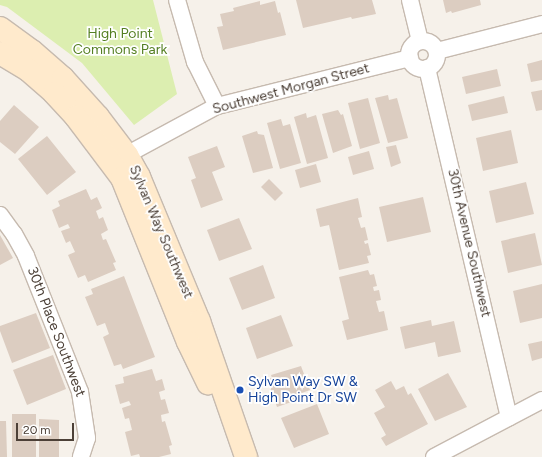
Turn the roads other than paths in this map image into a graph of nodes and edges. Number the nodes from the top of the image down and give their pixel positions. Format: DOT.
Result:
graph roads {
  1 [pos="177,0"];
  2 [pos="410,0"];
  3 [pos="542,24"];
  4 [pos="0,28"];
  5 [pos="420,41"];
  6 [pos="437,51"];
  7 [pos="0,53"];
  8 [pos="410,58"];
  9 [pos="428,68"];
  10 [pos="217,106"];
  11 [pos="120,159"];
  12 [pos="0,215"];
  13 [pos="542,400"];
  14 [pos="509,417"];
  15 [pos="81,457"];
  16 [pos="246,457"];
  17 [pos="434,457"];
  1 -- 10 [label="street"];
  2 -- 5 [label="street"];
  3 -- 6 [label="street"];
  4 -- 11 [label="street, Sylvan Way Southwest"];
  5 -- 6 [label="street"];
  5 -- 8 [label="street"];
  6 -- 9 [label="street"];
  7 -- 11 [label="street, Sylvan Way Southwest"];
  8 -- 9 [label="street"];
  8 -- 10 [label="street, Southwest Morgan Street"];
  9 -- 14 [label="street, 30th Avenue Southwest"];
  10 -- 11 [label="street, Southwest Morgan Street"];
  11 -- 16 [label="street, Sylvan Way Southwest"];
  12 -- 15 [label="street, 30th Place Southwest"];
  13 -- 14 [label="street"];
  14 -- 17 [label="street"];
}
